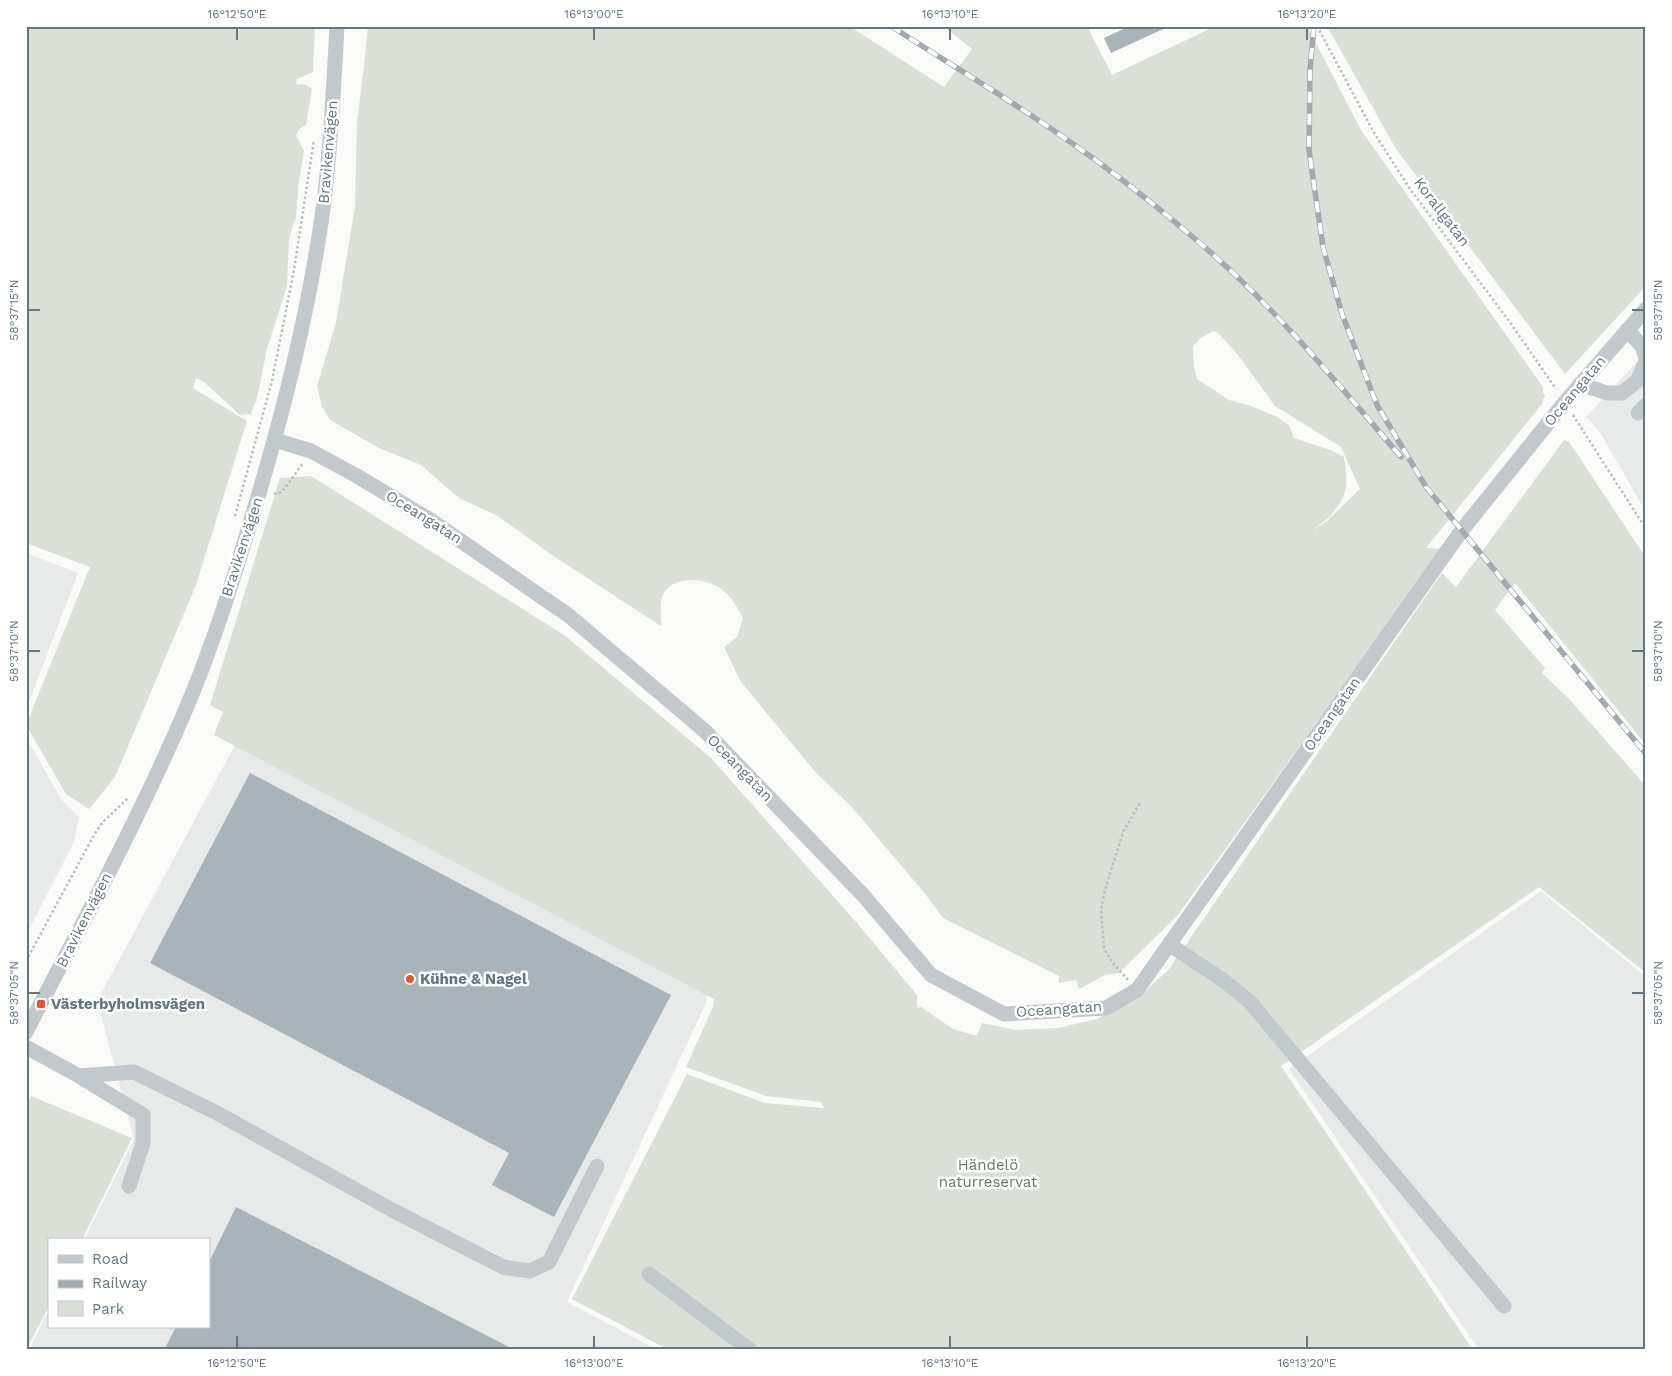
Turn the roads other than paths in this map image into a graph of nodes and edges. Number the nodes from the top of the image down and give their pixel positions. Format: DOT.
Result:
graph roads {
  1 [pos="337,26"];
  2 [pos="1646,309"];
  3 [pos="1627,330"];
  4 [pos="1646,360"];
  5 [pos="1580,384"];
  6 [pos="275,440"];
  7 [pos="1170,945"];
  8 [pos="26,1032"];
  9 [pos="26,1047"];
  10 [pos="79,1076"];
  11 [pos="597,1166"];
  12 [pos="129,1186"];
  13 [pos="649,1274"];
  14 [pos="1504,1306"];
  15 [pos="750,1350"];
  1 -- 6 [label="street, Bravikenvägen"];
  2 -- 3 [label="street, Oceangatan"];
  3 -- 4 [label="street"];
  3 -- 5 [label="street, Oceangatan"];
  4 -- 5 [label="street"];
  5 -- 7 [label="street, Oceangatan"];
  6 -- 7 [label="street, Oceangatan"];
  6 -- 8 [label="street, Bravikenvägen"];
  7 -- 14 [label="street"];
  9 -- 10 [label="street"];
  10 -- 11 [label="street"];
  10 -- 12 [label="street"];
  13 -- 15 [label="street"];
}
